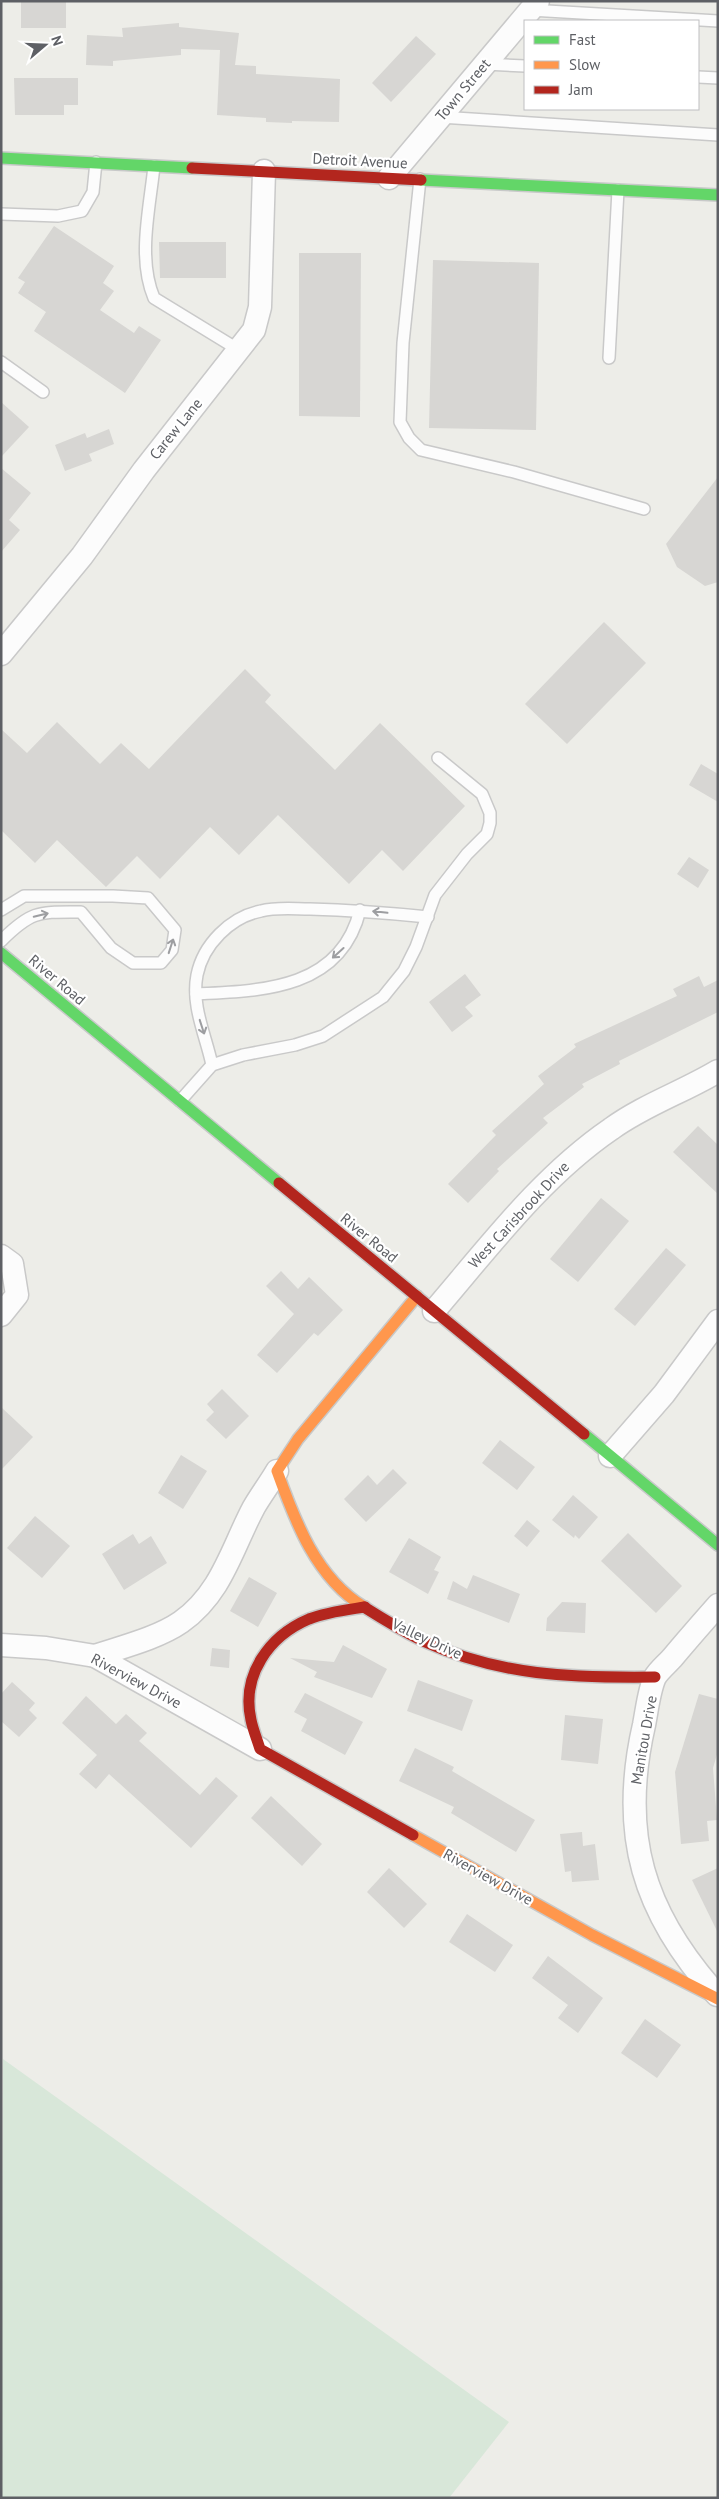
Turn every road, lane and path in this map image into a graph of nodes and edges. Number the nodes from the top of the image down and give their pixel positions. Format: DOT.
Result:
graph roads {
  1 [pos="534,6"];
  2 [pos="695,20"];
  3 [pos="699,20"];
  4 [pos="718,22"];
  5 [pos="485,64"];
  6 [pos="524,66"];
  7 [pos="699,77"];
  8 [pos="718,78"];
  9 [pos="440,117"];
  10 [pos="718,135"];
  11 [pos="1,158"];
  12 [pos="96,162"];
  13 [pos="154,166"];
  14 [pos="264,171"];
  15 [pos="389,178"];
  16 [pos="420,179"];
  17 [pos="618,190"];
  18 [pos="718,196"];
  19 [pos="1,214"];
  20 [pos="240,350"];
  21 [pos="609,358"];
  22 [pos="1,362"];
  23 [pos="43,392"];
  24 [pos="644,509"];
  25 [pos="1,654"];
  26 [pos="438,758"];
  27 [pos="1,910"];
  28 [pos="360,910"];
  29 [pos="428,917"];
  30 [pos="1,941"];
  31 [pos="1,953"];
  32 [pos="196,994"];
  33 [pos="212,1065"];
  34 [pos="718,1071"];
  35 [pos="180,1101"];
  36 [pos="1,1256"];
  37 [pos="416,1296"];
  38 [pos="434,1311"];
  39 [pos="1,1314"];
  40 [pos="718,1321"];
  41 [pos="610,1456"];
  42 [pos="277,1472"];
  43 [pos="718,1545"];
  44 [pos="718,1605"];
  45 [pos="365,1607"];
  46 [pos="1,1645"];
  47 [pos="95,1656"];
  48 [pos="655,1677"];
  49 [pos="260,1749"];
  50 [pos="718,1998"];
  1 -- 2 [label="lane"];
  1 -- 5 [label="street, Town Street"];
  3 -- 4 [label="lane"];
  5 -- 6 [label="lane"];
  5 -- 9 [label="street, Town Street"];
  7 -- 8 [label="lane"];
  9 -- 10 [label="lane"];
  9 -- 15 [label="street, Town Street"];
  11 -- 12 [label="street, Detroit Avenue"];
  12 -- 13 [label="street, Detroit Avenue"];
  12 -- 19 [label="lane"];
  13 -- 14 [label="street, Detroit Avenue"];
  13 -- 20 [label="lane"];
  14 -- 15 [label="street, Detroit Avenue"];
  14 -- 20 [label="street, Carew Lane"];
  15 -- 16 [label="street, Detroit Avenue"];
  16 -- 17 [label="street, Detroit Avenue"];
  16 -- 24 [label="lane"];
  17 -- 18 [label="street, Detroit Avenue"];
  17 -- 21 [label="lane"];
  20 -- 25 [label="street, Carew Lane"];
  22 -- 23 [label="lane"];
  26 -- 29 [label="lane"];
  30 -- 27 [label="lane, one-way"];
  29 -- 28 [label="lane, one-way"];
  28 -- 32 [label="lane, one-way"];
  28 -- 32 [label="lane"];
  29 -- 33 [label="lane"];
  31 -- 35 [label="street, River Road"];
  32 -- 33 [label="lane, one-way"];
  33 -- 35 [label="lane"];
  34 -- 38 [label="street, West Carisbrook Drive"];
  35 -- 37 [label="street, River Road"];
  36 -- 39 [label="street"];
  37 -- 38 [label="street, River Road"];
  37 -- 42 [label="street"];
  38 -- 41 [label="street, River Road"];
  40 -- 41 [label="street"];
  41 -- 43 [label="street, River Road"];
  42 -- 45 [label="street, Valley Drive"];
  42 -- 47 [label="street"];
  44 -- 48 [label="street, Manitou Drive"];
  45 -- 48 [label="street, Valley Drive"];
  45 -- 49 [label="street"];
  46 -- 47 [label="street, Riverview Drive"];
  47 -- 49 [label="street, Riverview Drive"];
  48 -- 50 [label="street, Manitou Drive"];
  49 -- 50 [label="street, Riverview Drive"];
}
